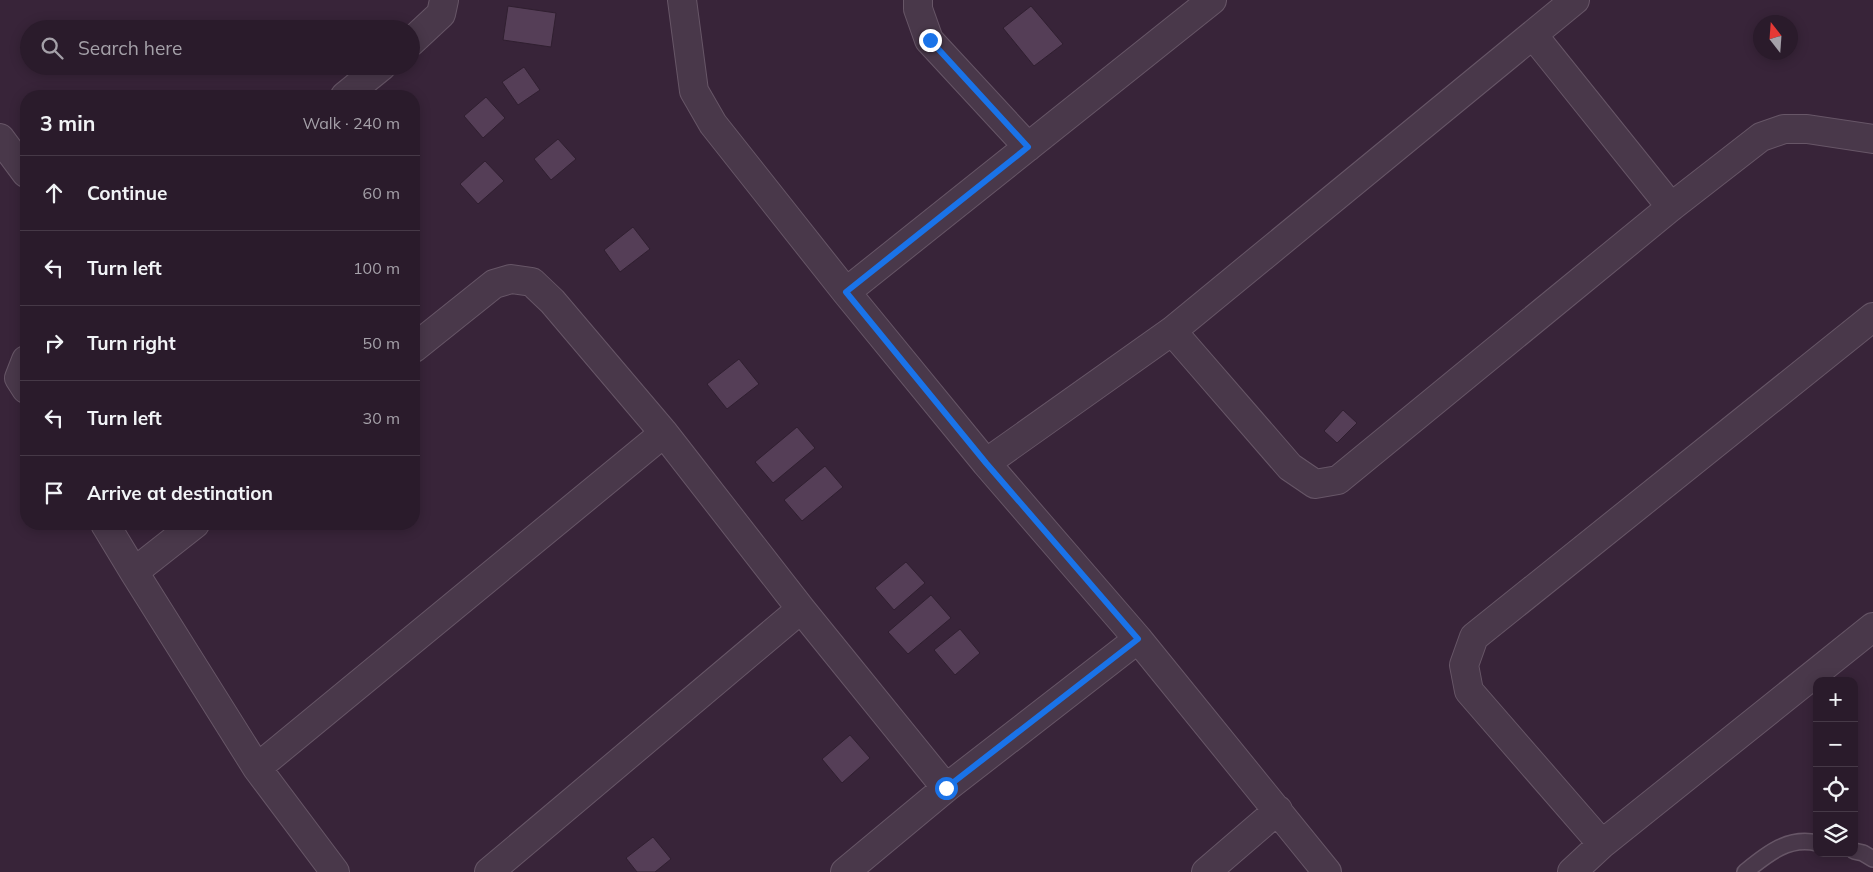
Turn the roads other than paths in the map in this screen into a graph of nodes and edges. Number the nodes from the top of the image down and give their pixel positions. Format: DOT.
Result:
graph roads {
  1 [pos="444,0"];
  2 [pos="682,0"];
  3 [pos="918,0"];
  4 [pos="1212,0"];
  5 [pos="1575,0"];
  6 [pos="420,34"];
  7 [pos="1533,35"];
  8 [pos="371,75"];
  9 [pos="352,90"];
  10 [pos="0,138"];
  11 [pos="1873,139"];
  12 [pos="1028,147"];
  13 [pos="20,164"];
  14 [pos="1671,207"];
  15 [pos="846,292"];
  16 [pos="1873,317"];
  17 [pos="1172,331"];
  18 [pos="420,343"];
  19 [pos="664,433"];
  20 [pos="986,463"];
  21 [pos="110,530"];
  22 [pos="187,530"];
  23 [pos="134,572"];
  24 [pos="801,609"];
  25 [pos="1873,627"];
  26 [pos="1138,639"];
  27 [pos="257,768"];
  28 [pos="946,788"];
  29 [pos="1278,810"];
  30 [pos="1813,842"];
  31 [pos="1602,844"];
  32 [pos="1858,852"];
  33 [pos="1873,859"];
  34 [pos="335,872"];
  35 [pos="489,872"];
  36 [pos="845,872"];
  37 [pos="1206,872"];
  38 [pos="1327,872"];
  39 [pos="1572,872"];
  40 [pos="1745,872"];
  1 -- 6 [label="street"];
  2 -- 15 [label="street"];
  3 -- 12 [label="street"];
  4 -- 12 [label="street"];
  5 -- 7 [label="street"];
  7 -- 14 [label="street"];
  7 -- 17 [label="street"];
  8 -- 9 [label="street"];
  10 -- 13 [label="street"];
  11 -- 14 [label="street"];
  12 -- 15 [label="street"];
  14 -- 17 [label="street"];
  15 -- 20 [label="street"];
  16 -- 31 [label="street"];
  17 -- 20 [label="street"];
  18 -- 19 [label="street"];
  19 -- 24 [label="street"];
  19 -- 27 [label="street"];
  20 -- 26 [label="street"];
  21 -- 23 [label="street"];
  22 -- 23 [label="street"];
  23 -- 27 [label="street"];
  24 -- 28 [label="street"];
  24 -- 35 [label="street"];
  25 -- 31 [label="street"];
  26 -- 28 [label="street"];
  26 -- 29 [label="street"];
  27 -- 34 [label="street"];
  28 -- 36 [label="street"];
  29 -- 37 [label="street"];
  29 -- 38 [label="street"];
  30 -- 40 [label="lane"];
  31 -- 39 [label="street"];
  32 -- 33 [label="lane"];
}
